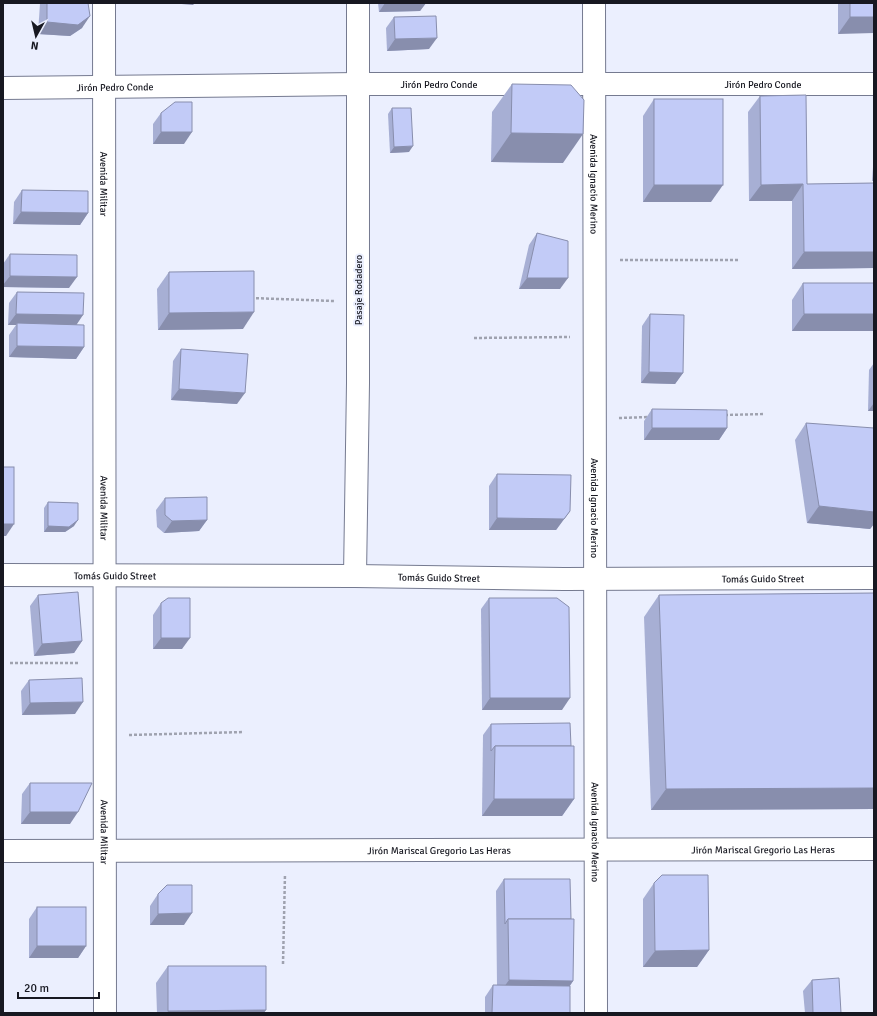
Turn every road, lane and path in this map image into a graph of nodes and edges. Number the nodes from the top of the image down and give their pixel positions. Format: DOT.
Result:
graph roads {
  1 [pos="104,3"];
  2 [pos="358,3"];
  3 [pos="594,3"];
  4 [pos="358,84"];
  5 [pos="594,84"];
  6 [pos="874,84"];
  7 [pos="104,87"];
  8 [pos="3,88"];
  9 [pos="594,260"];
  10 [pos="739,260"];
  11 [pos="251,298"];
  12 [pos="358,302"];
  13 [pos="595,337"];
  14 [pos="474,338"];
  15 [pos="765,414"];
  16 [pos="718,415"];
  17 [pos="649,417"];
  18 [pos="595,418"];
  19 [pos="3,575"];
  20 [pos="104,576"];
  21 [pos="355,576"];
  22 [pos="874,578"];
  23 [pos="595,579"];
  24 [pos="10,663"];
  25 [pos="105,663"];
  26 [pos="244,732"];
  27 [pos="105,735"];
  28 [pos="874,849"];
  29 [pos="105,850"];
  30 [pos="285,850"];
  31 [pos="596,850"];
  32 [pos="3,851"];
  33 [pos="283,964"];
  34 [pos="105,1013"];
  35 [pos="596,1013"];
  1 -- 7 [label="street, Avenida Militar"];
  2 -- 4 [label="street, Pasaje Rodadero"];
  3 -- 5 [label="street, Avenida Ignacio Merino"];
  4 -- 5 [label="street, Jirón Pedro Conde"];
  4 -- 7 [label="street, Jirón Pedro Conde"];
  4 -- 12 [label="street, Pasaje Rodadero"];
  5 -- 6 [label="street, Jirón Pedro Conde"];
  5 -- 9 [label="street, Avenida Ignacio Merino"];
  7 -- 8 [label="street, Jirón Pedro Conde"];
  7 -- 20 [label="street, Avenida Militar"];
  9 -- 10 [label="path"];
  9 -- 13 [label="street, Avenida Ignacio Merino"];
  11 -- 12 [label="path"];
  12 -- 21 [label="street, Pasaje Rodadero"];
  13 -- 14 [label="path"];
  13 -- 18 [label="street, Avenida Ignacio Merino"];
  15 -- 16 [label="path"];
  17 -- 18 [label="path"];
  18 -- 23 [label="street, Avenida Ignacio Merino"];
  19 -- 20 [label="street, Tomás Guido Street"];
  20 -- 21 [label="street, Tomás Guido Street"];
  20 -- 25 [label="street, Avenida Militar"];
  21 -- 23 [label="street, Tomás Guido Street"];
  22 -- 23 [label="street, Tomás Guido Street"];
  23 -- 31 [label="street, Avenida Ignacio Merino"];
  24 -- 25 [label="path"];
  25 -- 27 [label="street, Avenida Militar"];
  26 -- 27 [label="path"];
  27 -- 29 [label="street, Avenida Militar"];
  28 -- 31 [label="street, Jirón Mariscal Gregorio Las Heras"];
  29 -- 30 [label="street, Jirón Mariscal Gregorio Las Heras"];
  29 -- 32 [label="street, Jirón Mariscal Gregorio Las Heras"];
  29 -- 34 [label="street, Avenida Militar"];
  30 -- 31 [label="street, Jirón Mariscal Gregorio Las Heras"];
  30 -- 33 [label="path"];
  31 -- 35 [label="street, Avenida Ignacio Merino"];
}
